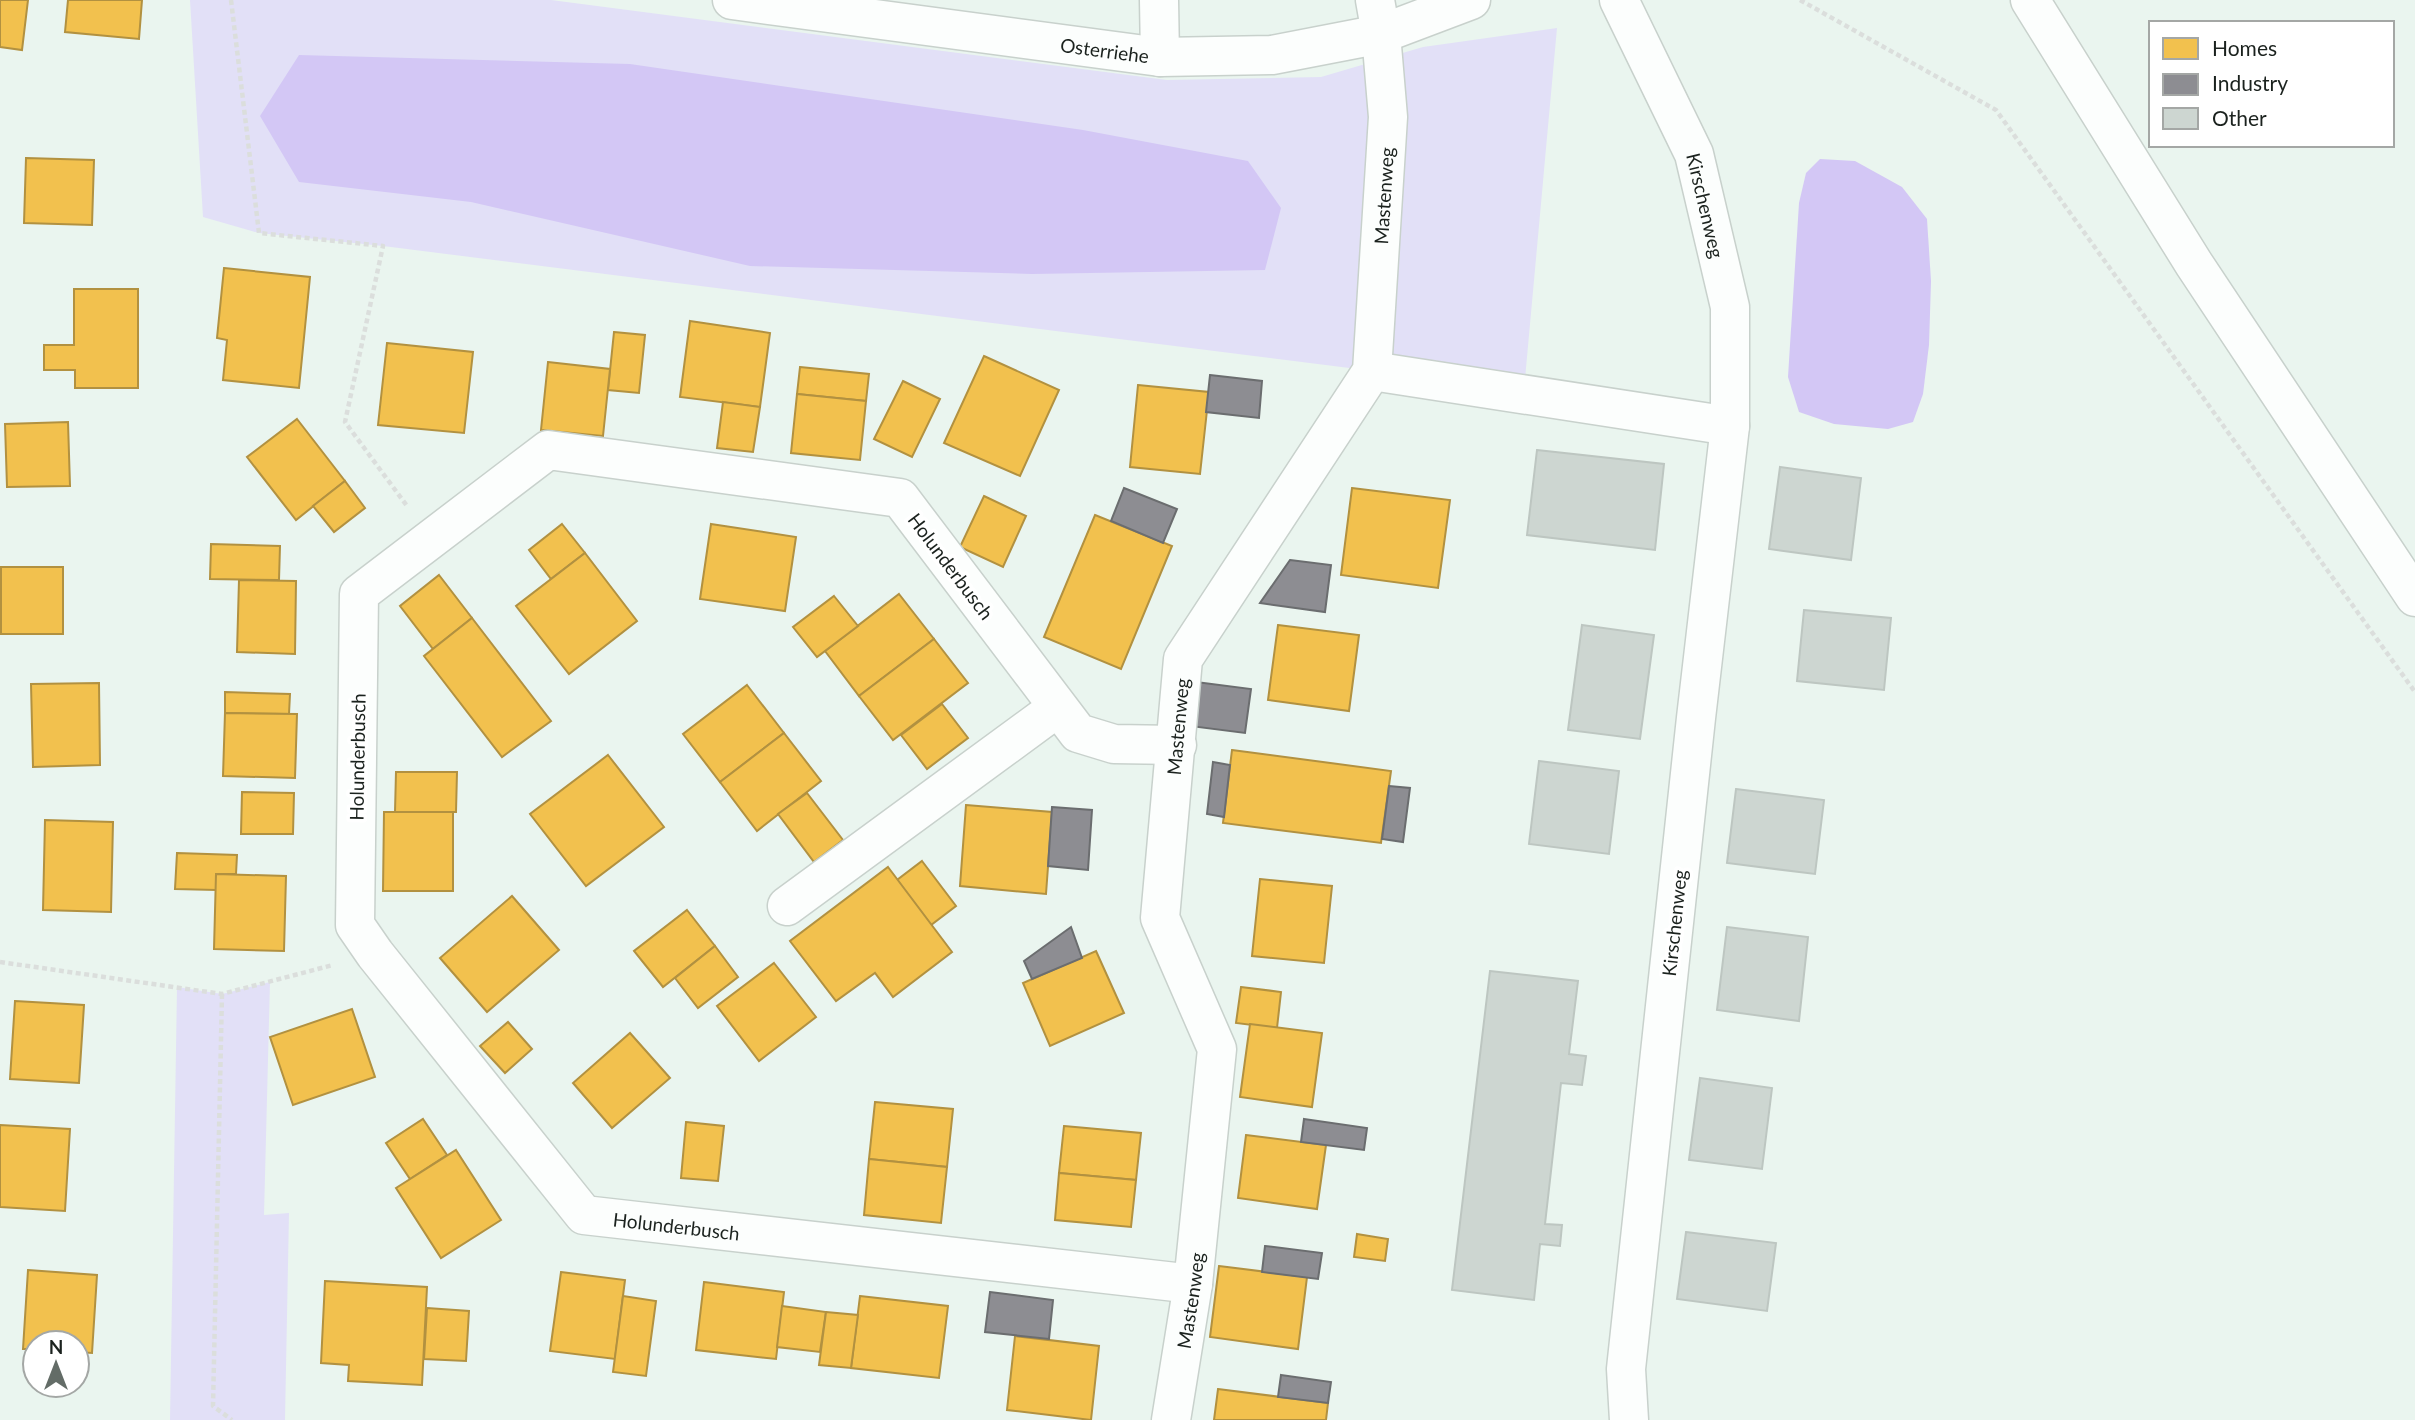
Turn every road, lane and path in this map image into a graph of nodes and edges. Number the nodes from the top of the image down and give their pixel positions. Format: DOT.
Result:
graph roads {
  1 [pos="232,0"];
  2 [pos="732,0"];
  3 [pos="1158,0"];
  4 [pos="1471,0"];
  5 [pos="1619,0"];
  6 [pos="1800,0"];
  7 [pos="2030,0"];
  8 [pos="1378,17"];
  9 [pos="1160,57"];
  10 [pos="1372,371"];
  11 [pos="1730,426"];
  12 [pos="430,538"];
  13 [pos="2415,597"];
  14 [pos="2415,692"];
  15 [pos="1057,708"];
  16 [pos="1177,745"];
  17 [pos="788,906"];
  18 [pos="374,954"];
  19 [pos="0,962"];
  20 [pos="222,994"];
  21 [pos="1193,1284"];
  22 [pos="232,1420"];
  23 [pos="1171,1420"];
  24 [pos="1629,1420"];
  1 -- 12 [label="path"];
  2 -- 9 [label="street, Osterriehe"];
  3 -- 9 [label="street"];
  4 -- 8 [label="street, Osterriehe"];
  5 -- 11 [label="street, Kirschenweg"];
  6 -- 14 [label="path"];
  7 -- 13 [label="street"];
  8 -- 9 [label="street, Osterriehe"];
  8 -- 10 [label="street, Mastenweg"];
  10 -- 11 [label="street"];
  10 -- 16 [label="street, Mastenweg"];
  11 -- 24 [label="street, Kirschenweg"];
  12 -- 15 [label="street, Holunderbusch"];
  12 -- 18 [label="street, Holunderbusch"];
  15 -- 16 [label="street, Holunderbusch"];
  15 -- 17 [label="street"];
  16 -- 21 [label="street, Mastenweg"];
  18 -- 20 [label="path"];
  18 -- 21 [label="street, Holunderbusch"];
  19 -- 20 [label="path"];
  20 -- 22 [label="path"];
  21 -- 23 [label="street, Mastenweg"];
}
